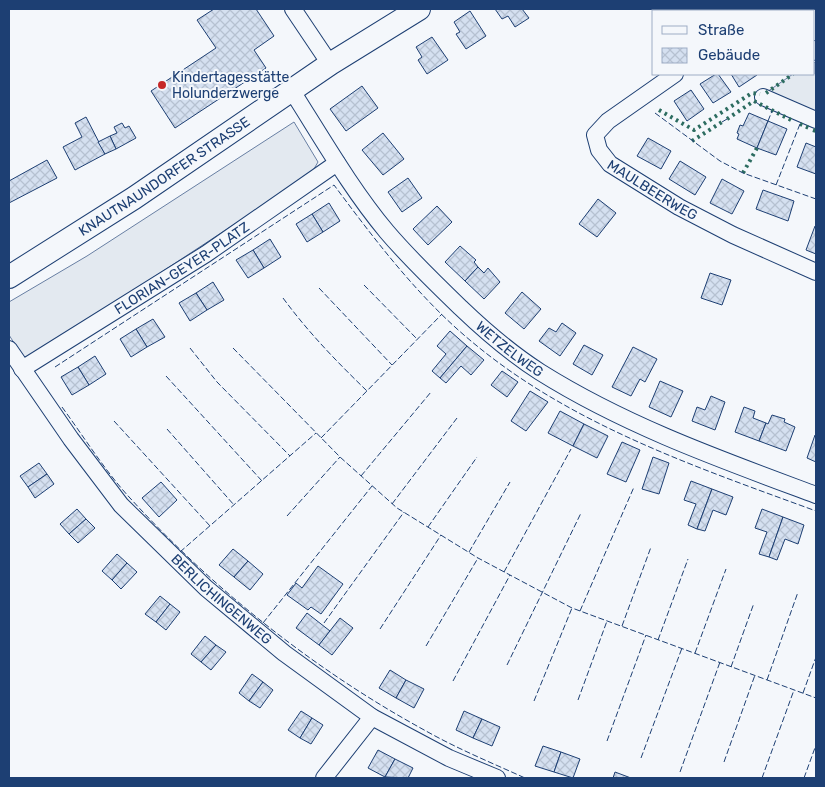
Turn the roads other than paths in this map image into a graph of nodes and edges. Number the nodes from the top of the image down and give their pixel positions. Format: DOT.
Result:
graph roads {
  1 [pos="292,9"];
  2 [pos="419,9"];
  3 [pos="330,64"];
  4 [pos="674,75"];
  5 [pos="292,91"];
  6 [pos="763,97"];
  7 [pos="816,120"];
  8 [pos="337,163"];
  9 [pos="816,272"];
  10 [pos="9,278"];
  11 [pos="9,349"];
  12 [pos="22,369"];
  13 [pos="816,495"];
  14 [pos="372,717"];
  15 [pos="324,778"];
  16 [pos="497,778"];
  1 -- 3 [label="street"];
  2 -- 3 [label="main road, KNAUTNAUNDORFER STRASSE"];
  3 -- 5 [label="main road, KNAUTNAUNDORFER STRASSE"];
  4 -- 9 [label="street, MAULBEERWEG"];
  5 -- 8 [label="street, WETZELWEG"];
  5 -- 10 [label="main road, KNAUTNAUNDORFER STRASSE"];
  6 -- 7 [label="street"];
  8 -- 12 [label="street, FLORIAN-GEYER-PLATZ"];
  8 -- 13 [label="street, WETZELWEG"];
  11 -- 12 [label="street, BERLICHINGENWEG"];
  12 -- 14 [label="street, BERLICHINGENWEG"];
  14 -- 15 [label="street"];
  14 -- 16 [label="street, BERLICHINGENWEG"];
}
